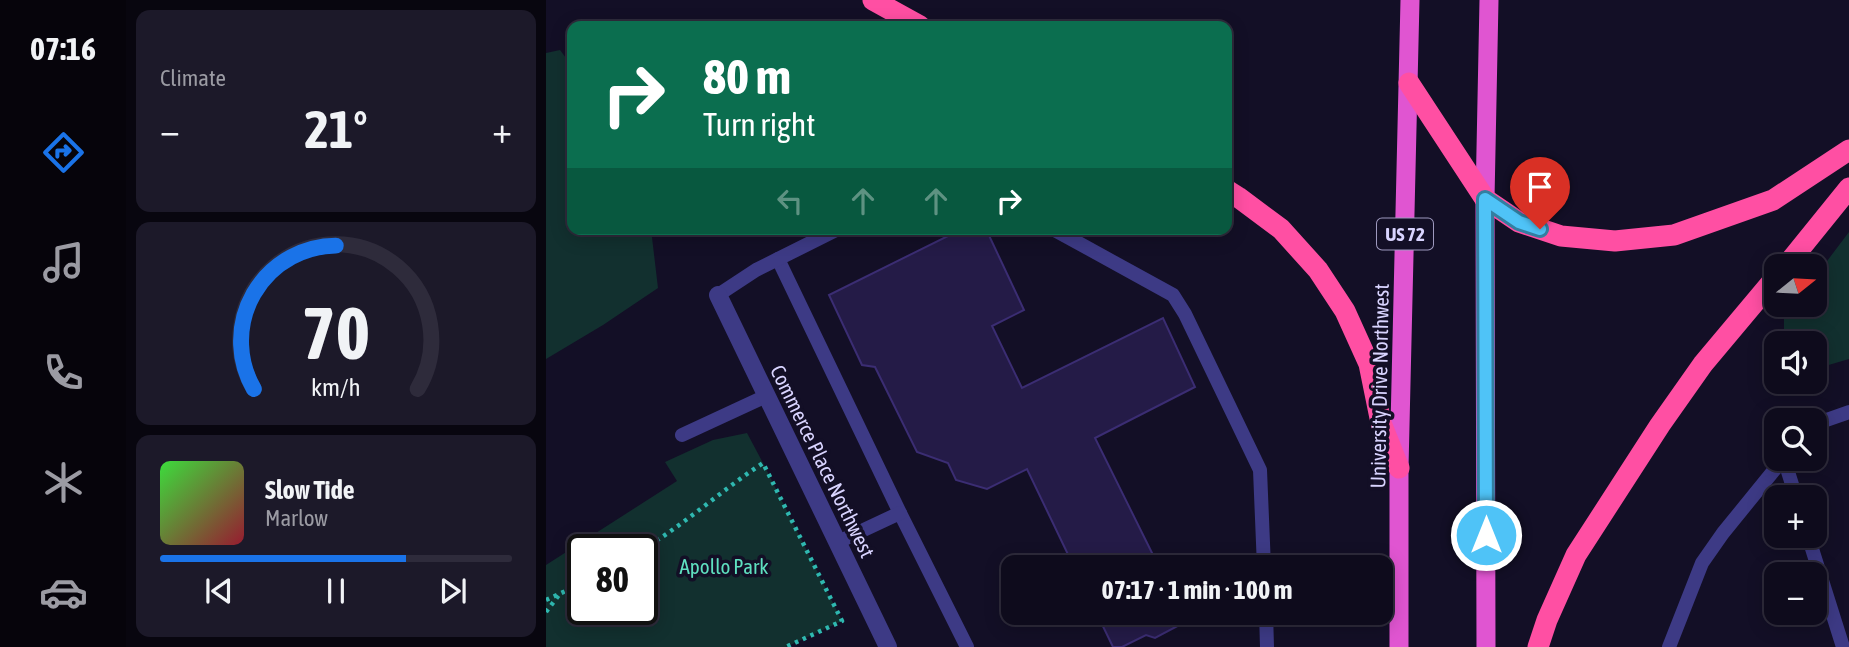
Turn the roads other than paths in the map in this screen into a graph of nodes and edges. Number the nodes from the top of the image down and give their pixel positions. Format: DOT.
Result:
graph roads {
  1 [pos="873,0"];
  2 [pos="1410,0"];
  3 [pos="1489,0"];
  4 [pos="911,21"];
  5 [pos="1409,83"];
  6 [pos="1849,150"];
  7 [pos="1849,188"];
  8 [pos="1232,194"];
  9 [pos="1485,199"];
  10 [pos="826,235"];
  11 [pos="1064,235"];
  12 [pos="1796,254"];
  13 [pos="778,259"];
  14 [pos="1764,291"];
  15 [pos="718,295"];
  16 [pos="766,396"];
  17 [pos="1849,412"];
  18 [pos="1827,420"];
  19 [pos="682,435"];
  20 [pos="1399,468"];
  21 [pos="1793,485"];
  22 [pos="900,513"];
  23 [pos="838,542"];
  24 [pos="1812,548"];
  25 [pos="1264,555"];
  26 [pos="1266,625"];
  27 [pos="881,645"];
  28 [pos="967,647"];
  29 [pos="1267,647"];
  30 [pos="1399,647"];
  31 [pos="1486,647"];
  32 [pos="1538,647"];
  33 [pos="1669,647"];
  34 [pos="1843,647"];
  1 -- 4 [label="highway"];
  2 -- 5 [label="highway, University Drive Northwest / US 72"];
  3 -- 9 [label="highway"];
  5 -- 9 [label="highway"];
  5 -- 20 [label="highway, University Drive Northwest / US 72"];
  6 -- 9 [label="highway"];
  7 -- 12 [label="highway"];
  8 -- 20 [label="highway"];
  9 -- 31 [label="highway"];
  10 -- 13 [label="lane"];
  11 -- 25 [label="lane"];
  13 -- 15 [label="lane"];
  13 -- 22 [label="lane"];
  14 -- 32 [label="highway"];
  15 -- 16 [label="street, Commerce Place Northwest"];
  16 -- 19 [label="lane"];
  16 -- 23 [label="street, Commerce Place Northwest"];
  17 -- 18 [label="lane"];
  20 -- 30 [label="highway, University Drive Northwest / US 72"];
  21 -- 33 [label="lane"];
  22 -- 23 [label="lane"];
  22 -- 28 [label="lane"];
  23 -- 27 [label="street, Commerce Place Northwest"];
  24 -- 34 [label="lane"];
  26 -- 29 [label="lane"];
}
